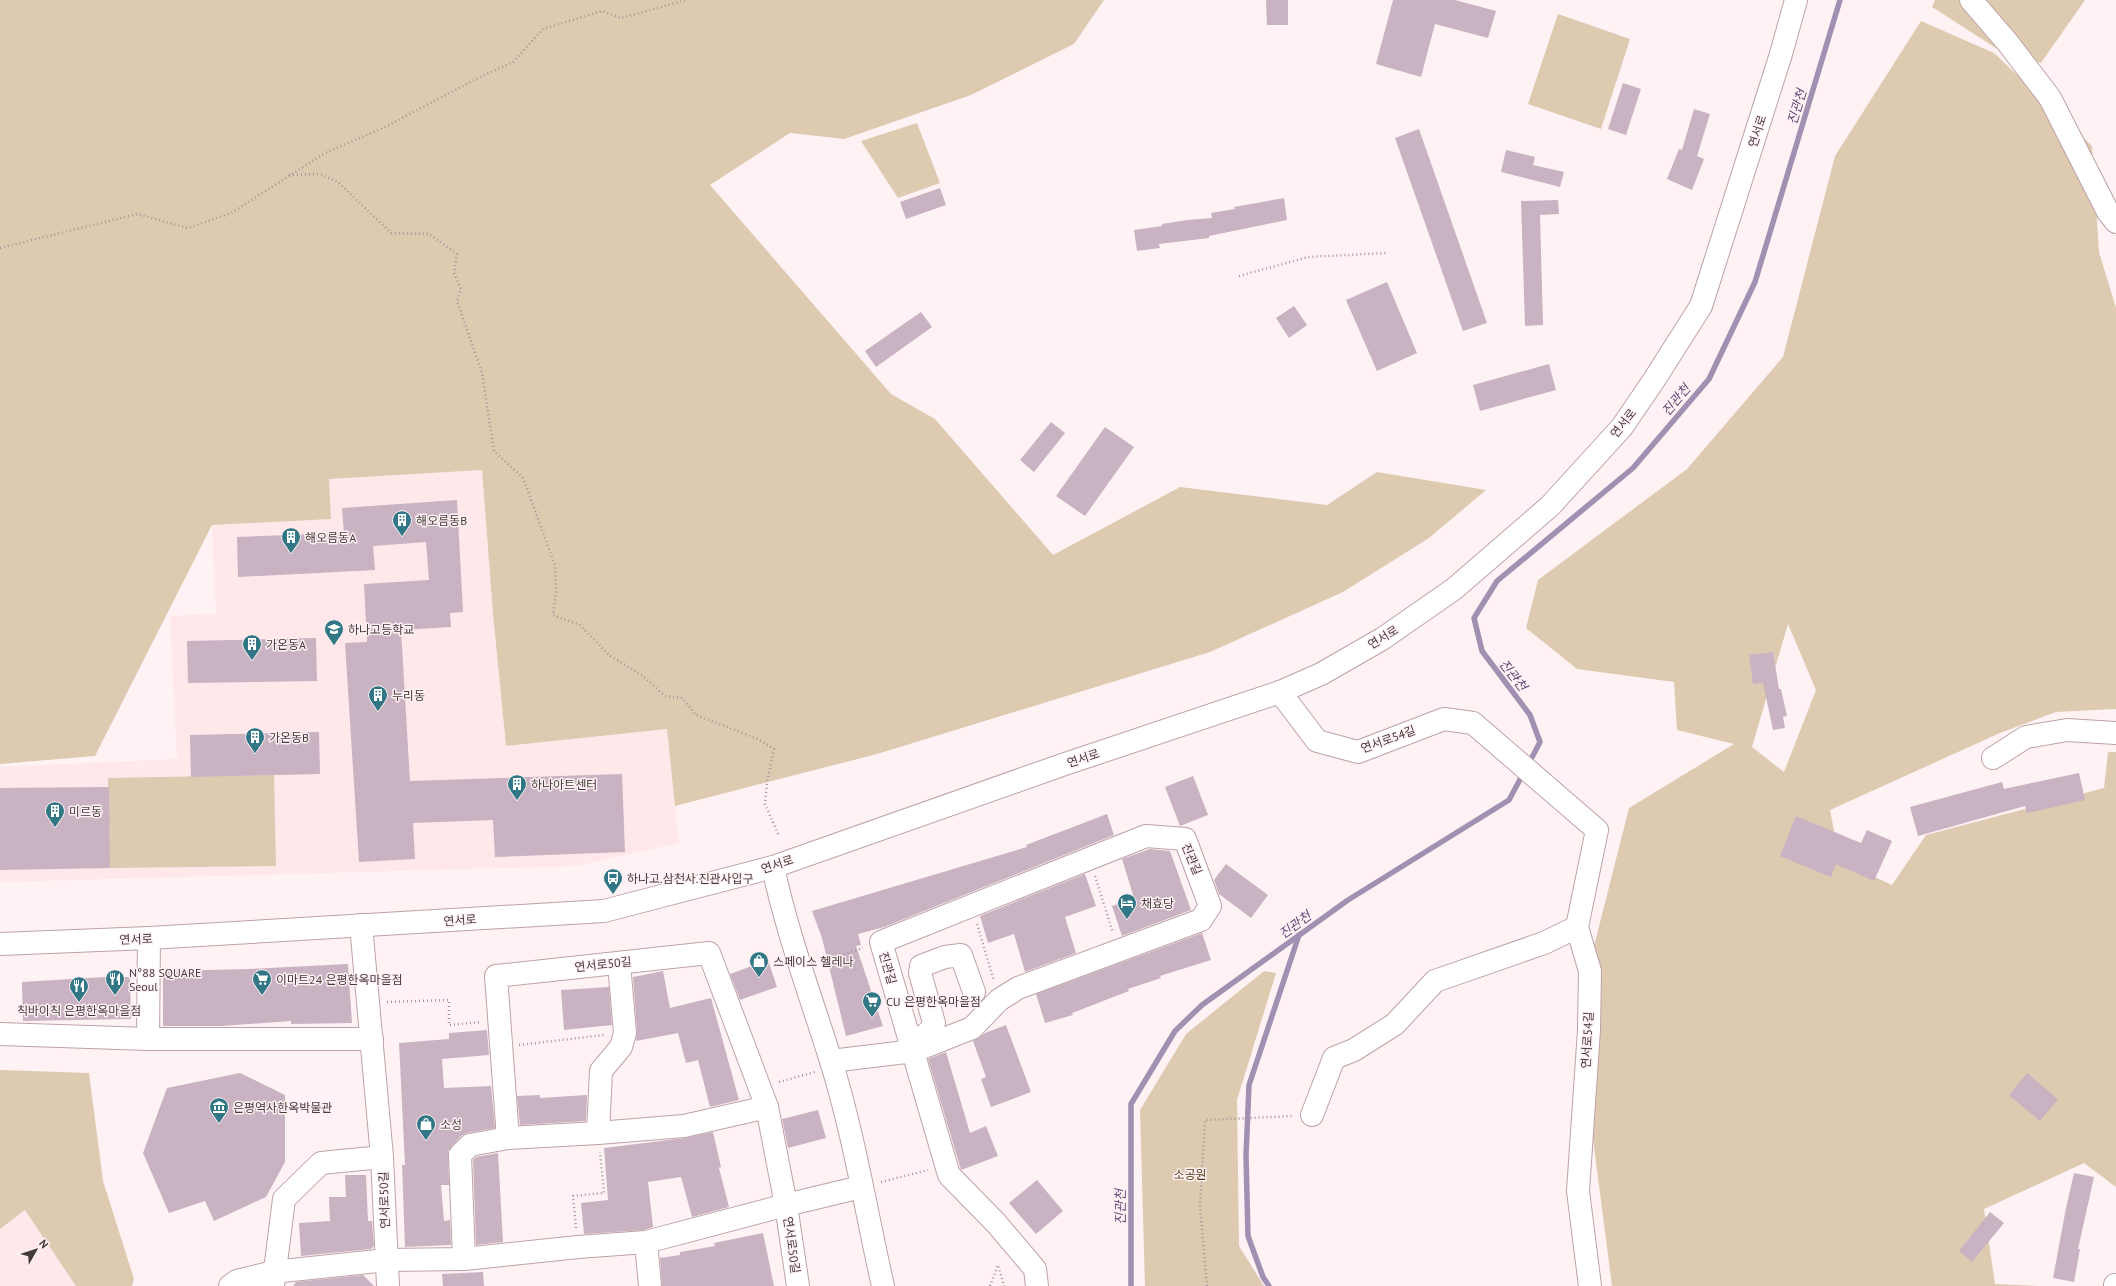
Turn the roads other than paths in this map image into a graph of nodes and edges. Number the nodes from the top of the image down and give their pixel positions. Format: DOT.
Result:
graph roads {
  1 [pos="1796,0"];
  2 [pos="1971,0"];
  3 [pos="2116,222"];
  4 [pos="1280,692"];
  5 [pos="2116,733"];
  6 [pos="1993,758"];
  7 [pos="773,867"];
  8 [pos="361,924"];
  9 [pos="1577,927"];
  10 [pos="149,938"];
  11 [pos="0,944"];
  12 [pos="619,963"];
  13 [pos="974,992"];
  14 [pos="0,1034"];
  15 [pos="148,1039"];
  16 [pos="372,1039"];
  17 [pos="911,1046"];
  18 [pos="824,1066"];
  19 [pos="763,1098"];
  20 [pos="1312,1115"];
  21 [pos="598,1133"];
  22 [pos="508,1138"];
  23 [pos="382,1157"];
  24 [pos="869,1185"];
  25 [pos="786,1205"];
  26 [pos="646,1242"];
  27 [pos="464,1259"];
  28 [pos="387,1260"];
  29 [pos="273,1279"];
  30 [pos="230,1286"];
  31 [pos="388,1286"];
  32 [pos="650,1286"];
  33 [pos="798,1286"];
  34 [pos="883,1286"];
  35 [pos="1036,1286"];
  36 [pos="1590,1286"];
  1 -- 4 [label="street, 연서로"];
  2 -- 3 [label="street"];
  4 -- 7 [label="street, 연서로"];
  4 -- 9 [label="street, 연서로54길"];
  5 -- 6 [label="street"];
  7 -- 8 [label="street, 연서로"];
  7 -- 18 [label="street"];
  8 -- 10 [label="street, 연서로"];
  8 -- 16 [label="street, 연서로50길"];
  9 -- 20 [label="street"];
  9 -- 36 [label="street, 연서로54길"];
  10 -- 11 [label="street, 연서로"];
  10 -- 15 [label="street"];
  12 -- 19 [label="street, 연서로50길"];
  12 -- 21 [label="street"];
  12 -- 22 [label="street, 연서로50길"];
  13 -- 17 [label="street"];
  14 -- 15 [label="street"];
  15 -- 16 [label="street"];
  16 -- 23 [label="street, 연서로50길"];
  17 -- 17 [label="street, 진관길"];
  17 -- 18 [label="street, 진관길"];
  17 -- 35 [label="street, 진관길"];
  18 -- 24 [label="street"];
  19 -- 21 [label="street"];
  19 -- 25 [label="street, 연서로50길"];
  21 -- 22 [label="street"];
  22 -- 27 [label="street"];
  23 -- 28 [label="street, 연서로50길"];
  23 -- 29 [label="street"];
  24 -- 25 [label="street, 연서로50길"];
  24 -- 34 [label="street"];
  25 -- 26 [label="street, 연서로50길"];
  25 -- 33 [label="street, 연서로50길"];
  26 -- 27 [label="street, 연서로50길"];
  26 -- 32 [label="street"];
  27 -- 28 [label="street, 연서로50길"];
  28 -- 29 [label="street, 연서로50길"];
  28 -- 31 [label="street, 연서로50길"];
  29 -- 30 [label="street, 연서로50길"];
}
